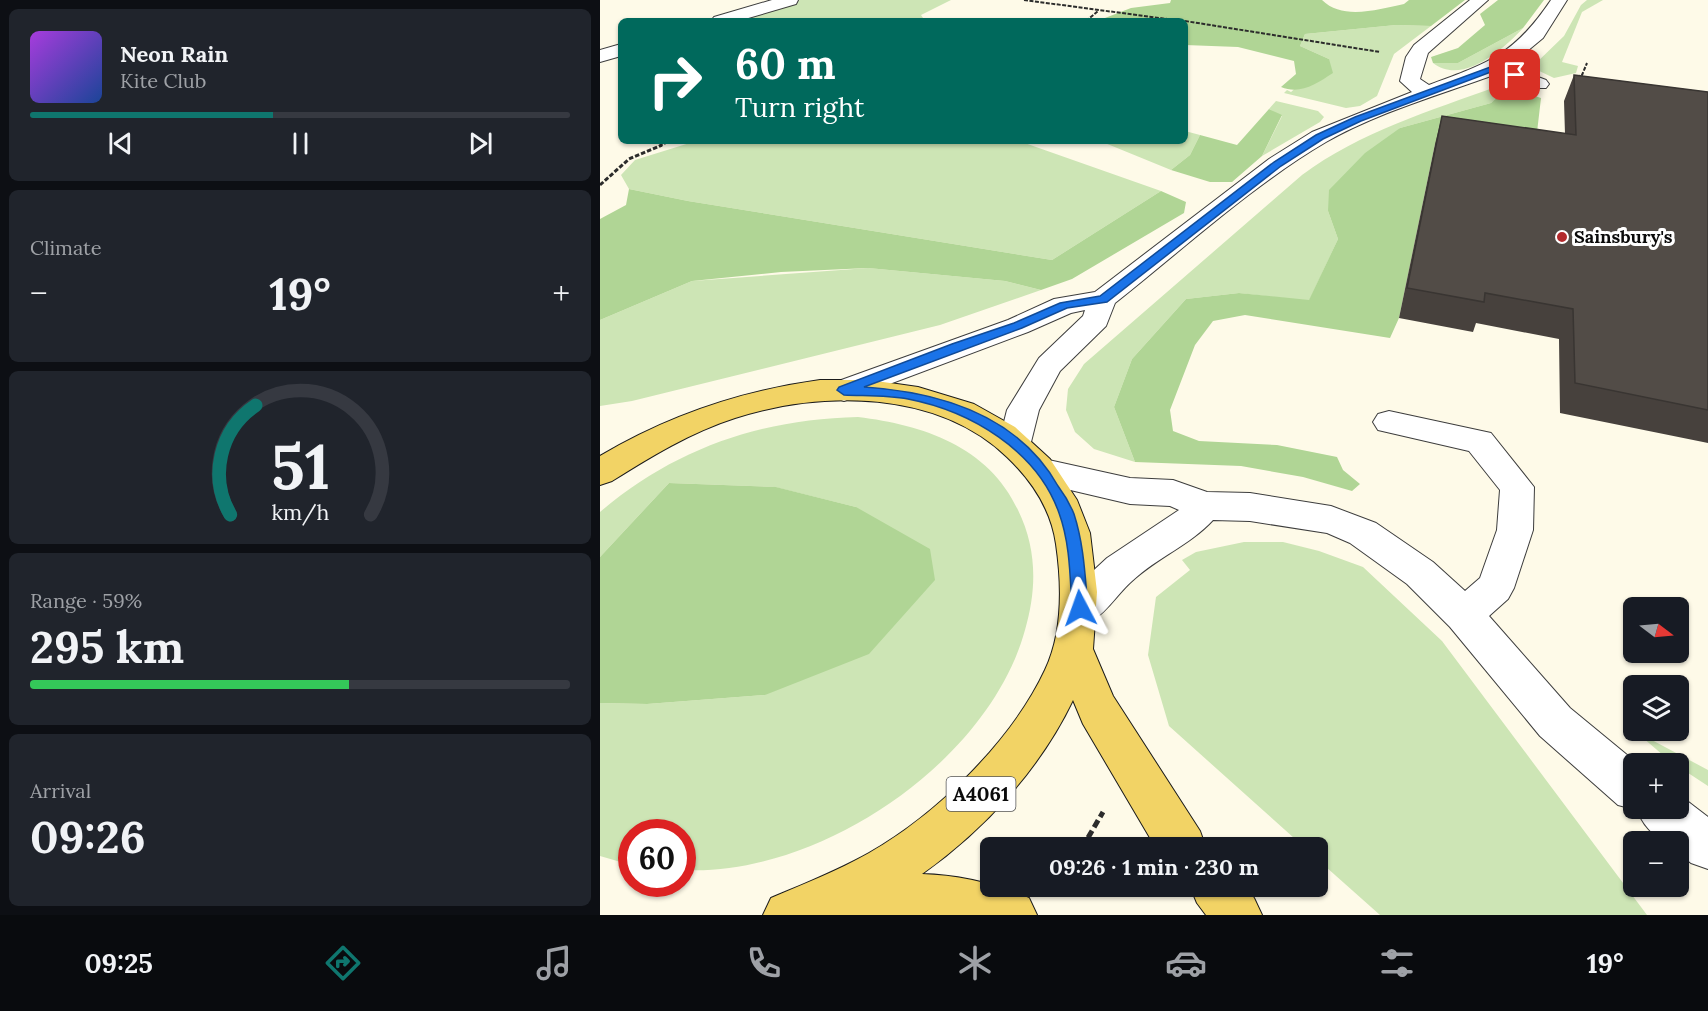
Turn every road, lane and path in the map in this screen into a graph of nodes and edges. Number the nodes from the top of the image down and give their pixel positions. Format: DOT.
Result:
graph roads {
  1 [pos="790,0"];
  2 [pos="1024,0"];
  3 [pos="1480,0"];
  4 [pos="1559,0"];
  5 [pos="1098,10"];
  6 [pos="730,18"];
  7 [pos="1089,18"];
  8 [pos="1161,18"];
  9 [pos="1188,22"];
  10 [pos="618,51"];
  11 [pos="600,56"];
  12 [pos="1415,57"];
  13 [pos="1496,68"];
  14 [pos="1539,84"];
  15 [pos="1426,92"];
  16 [pos="664,144"];
  17 [pos="600,185"];
  18 [pos="1103,299"];
  19 [pos="844,390"];
  20 [pos="1389,422"];
  21 [pos="658,438"];
  22 [pos="1015,442"];
  23 [pos="600,445"];
  24 [pos="600,472"];
  25 [pos="1044,472"];
  26 [pos="1205,506"];
  27 [pos="1080,608"];
  28 [pos="1464,615"];
  29 [pos="1073,650"];
  30 [pos="1623,780"];
  31 [pos="1107,807"];
  32 [pos="1673,819"];
  33 [pos="1089,837"];
  34 [pos="1176,837"];
  35 [pos="1708,846"];
  36 [pos="843,894"];
  37 [pos="1223,897"];
  38 [pos="788,915"];
  39 [pos="1012,915"];
  40 [pos="1237,915"];
  1 -- 6 [label="street"];
  2 -- 5 [label="path"];
  3 -- 12 [label="street"];
  4 -- 13 [label="street"];
  5 -- 7 [label="path"];
  5 -- 8 [label="path"];
  9 -- 12 [label="path"];
  10 -- 11 [label="street"];
  12 -- 15 [label="street"];
  13 -- 14 [label="street"];
  13 -- 15 [label="street"];
  15 -- 18 [label="street"];
  16 -- 17 [label="path"];
  18 -- 19 [label="street"];
  18 -- 22 [label="street"];
  19 -- 21 [label="main road, A4061"];
  19 -- 22 [label="main road, A4061"];
  20 -- 28 [label="street"];
  21 -- 23 [label="main road, A4061"];
  21 -- 24 [label="main road, A4061"];
  22 -- 25 [label="main road, A4061"];
  25 -- 26 [label="street"];
  25 -- 27 [label="main road, A4061"];
  26 -- 27 [label="street"];
  26 -- 28 [label="street"];
  27 -- 29 [label="main road, A4061"];
  28 -- 30 [label="street"];
  29 -- 34 [label="main road"];
  29 -- 36 [label="main road, A4061"];
  31 -- 33 [label="path"];
  32 -- 35 [label="street"];
  36 -- 38 [label="main road, A4061"];
  36 -- 39 [label="main road, A4061"];
  37 -- 40 [label="main road"];
}
